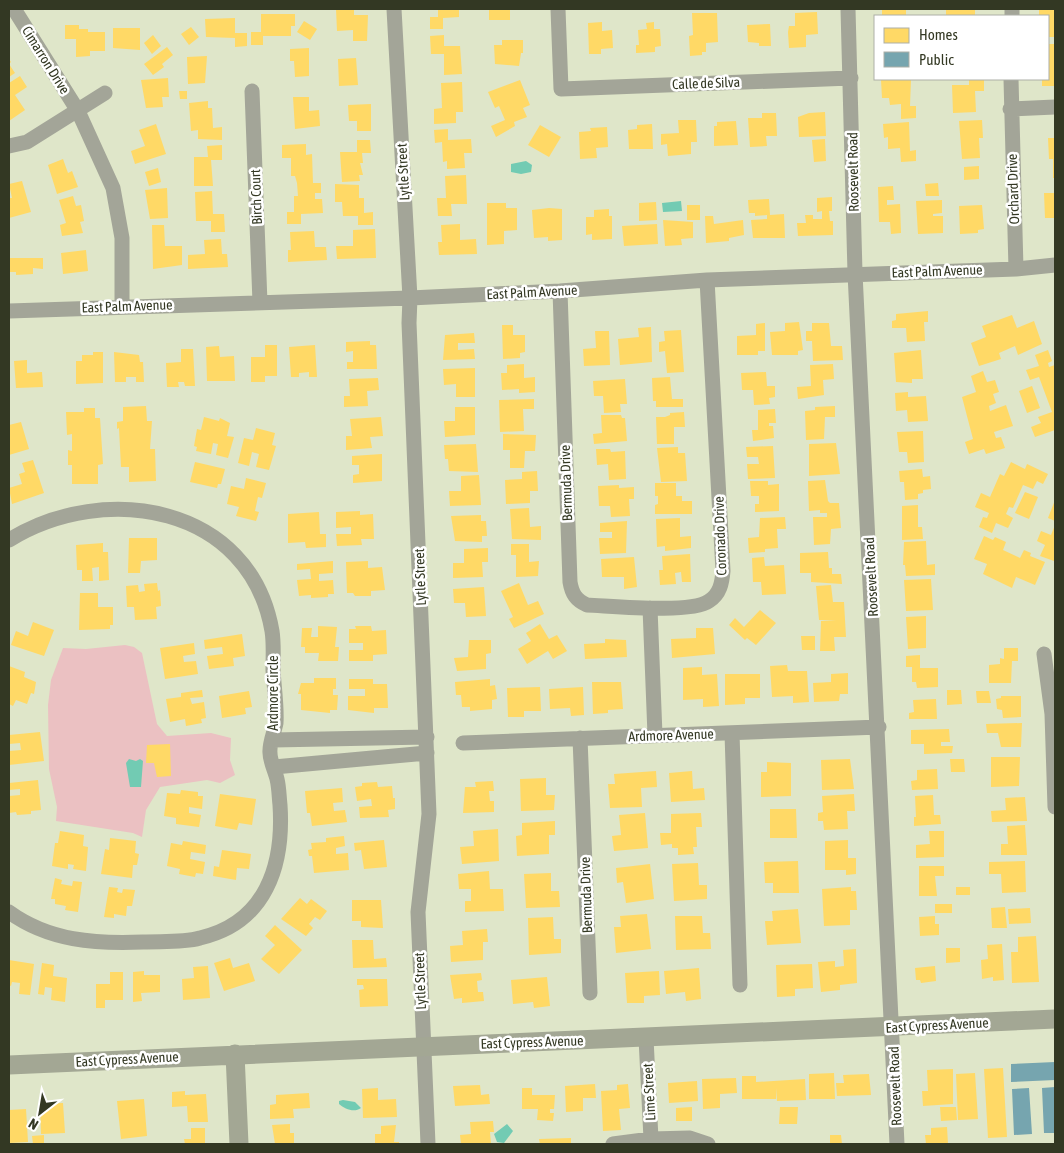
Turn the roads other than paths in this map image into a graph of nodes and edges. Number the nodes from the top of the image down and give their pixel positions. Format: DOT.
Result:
graph roads {
  1 [pos="14,9"];
  2 [pos="394,9"];
  3 [pos="558,9"];
  4 [pos="848,9"];
  5 [pos="850,78"];
  6 [pos="1011,80"];
  7 [pos="252,91"];
  8 [pos="105,94"];
  9 [pos="1055,107"];
  10 [pos="1010,109"];
  11 [pos="78,111"];
  12 [pos="9,146"];
  13 [pos="1055,265"];
  14 [pos="1016,269"];
  15 [pos="855,273"];
  16 [pos="707,280"];
  17 [pos="560,291"];
  18 [pos="410,298"];
  19 [pos="260,303"];
  20 [pos="122,306"];
  21 [pos="9,311"];
  22 [pos="9,540"];
  23 [pos="650,608"];
  24 [pos="1044,654"];
  25 [pos="1053,714"];
  26 [pos="879,727"];
  27 [pos="732,733"];
  28 [pos="655,735"];
  29 [pos="580,738"];
  30 [pos="273,740"];
  31 [pos="463,743"];
  32 [pos="427,745"];
  33 [pos="274,767"];
  34 [pos="1055,806"];
  35 [pos="11,919"];
  36 [pos="740,985"];
  37 [pos="590,993"];
  38 [pos="1055,1019"];
  39 [pos="893,1028"];
  40 [pos="646,1038"];
  41 [pos="423,1047"];
  42 [pos="235,1054"];
  43 [pos="9,1065"];
  44 [pos="651,1139"];
  45 [pos="239,1144"];
  46 [pos="428,1144"];
  47 [pos="613,1144"];
  48 [pos="708,1144"];
  49 [pos="897,1144"];
  1 -- 11 [label="street, Cimarron Drive"];
  2 -- 18 [label="street, Lytle Street"];
  3 -- 5 [label="street, Calle de Silva"];
  4 -- 5 [label="street, Roosevelt Road"];
  5 -- 15 [label="street, Roosevelt Road"];
  6 -- 10 [label="street, Orchard Drive"];
  7 -- 19 [label="street, Birch Court"];
  8 -- 11 [label="street"];
  9 -- 10 [label="street"];
  10 -- 14 [label="street, Orchard Drive"];
  11 -- 12 [label="street"];
  11 -- 20 [label="street, Cimarron Drive"];
  13 -- 14 [label="street, East Palm Avenue"];
  14 -- 15 [label="street, East Palm Avenue"];
  15 -- 16 [label="street, East Palm Avenue"];
  15 -- 26 [label="street, Roosevelt Road"];
  16 -- 17 [label="street, East Palm Avenue"];
  16 -- 23 [label="street, Coronado Drive"];
  17 -- 18 [label="street, East Palm Avenue"];
  17 -- 23 [label="street, Bermuda Drive"];
  18 -- 19 [label="street, East Palm Avenue"];
  18 -- 32 [label="street, Lytle Street"];
  19 -- 20 [label="street, East Palm Avenue"];
  20 -- 21 [label="street, East Palm Avenue"];
  22 -- 30 [label="street, Ardmore Circle"];
  23 -- 28 [label="street"];
  24 -- 25 [label="street"];
  25 -- 34 [label="street"];
  26 -- 27 [label="street, Ardmore Avenue"];
  26 -- 39 [label="street, Roosevelt Road"];
  27 -- 28 [label="street, Ardmore Avenue"];
  27 -- 36 [label="street"];
  28 -- 29 [label="street, Ardmore Avenue"];
  29 -- 31 [label="street, Ardmore Avenue"];
  29 -- 37 [label="street, Bermuda Drive"];
  30 -- 32 [label="street"];
  30 -- 33 [label="street, Ardmore Circle"];
  32 -- 33 [label="street"];
  32 -- 41 [label="street, Lytle Street"];
  33 -- 35 [label="street, Ardmore Circle"];
  38 -- 39 [label="main road, East Cypress Avenue"];
  39 -- 40 [label="main road, East Cypress Avenue"];
  39 -- 49 [label="street, Roosevelt Road"];
  40 -- 41 [label="main road, East Cypress Avenue"];
  40 -- 44 [label="street, Lime Street"];
  41 -- 42 [label="main road, East Cypress Avenue"];
  41 -- 46 [label="street, Lytle Street"];
  42 -- 43 [label="main road, East Cypress Avenue"];
  42 -- 45 [label="main road"];
  44 -- 47 [label="street, Lime Street"];
  44 -- 48 [label="street"];
}
